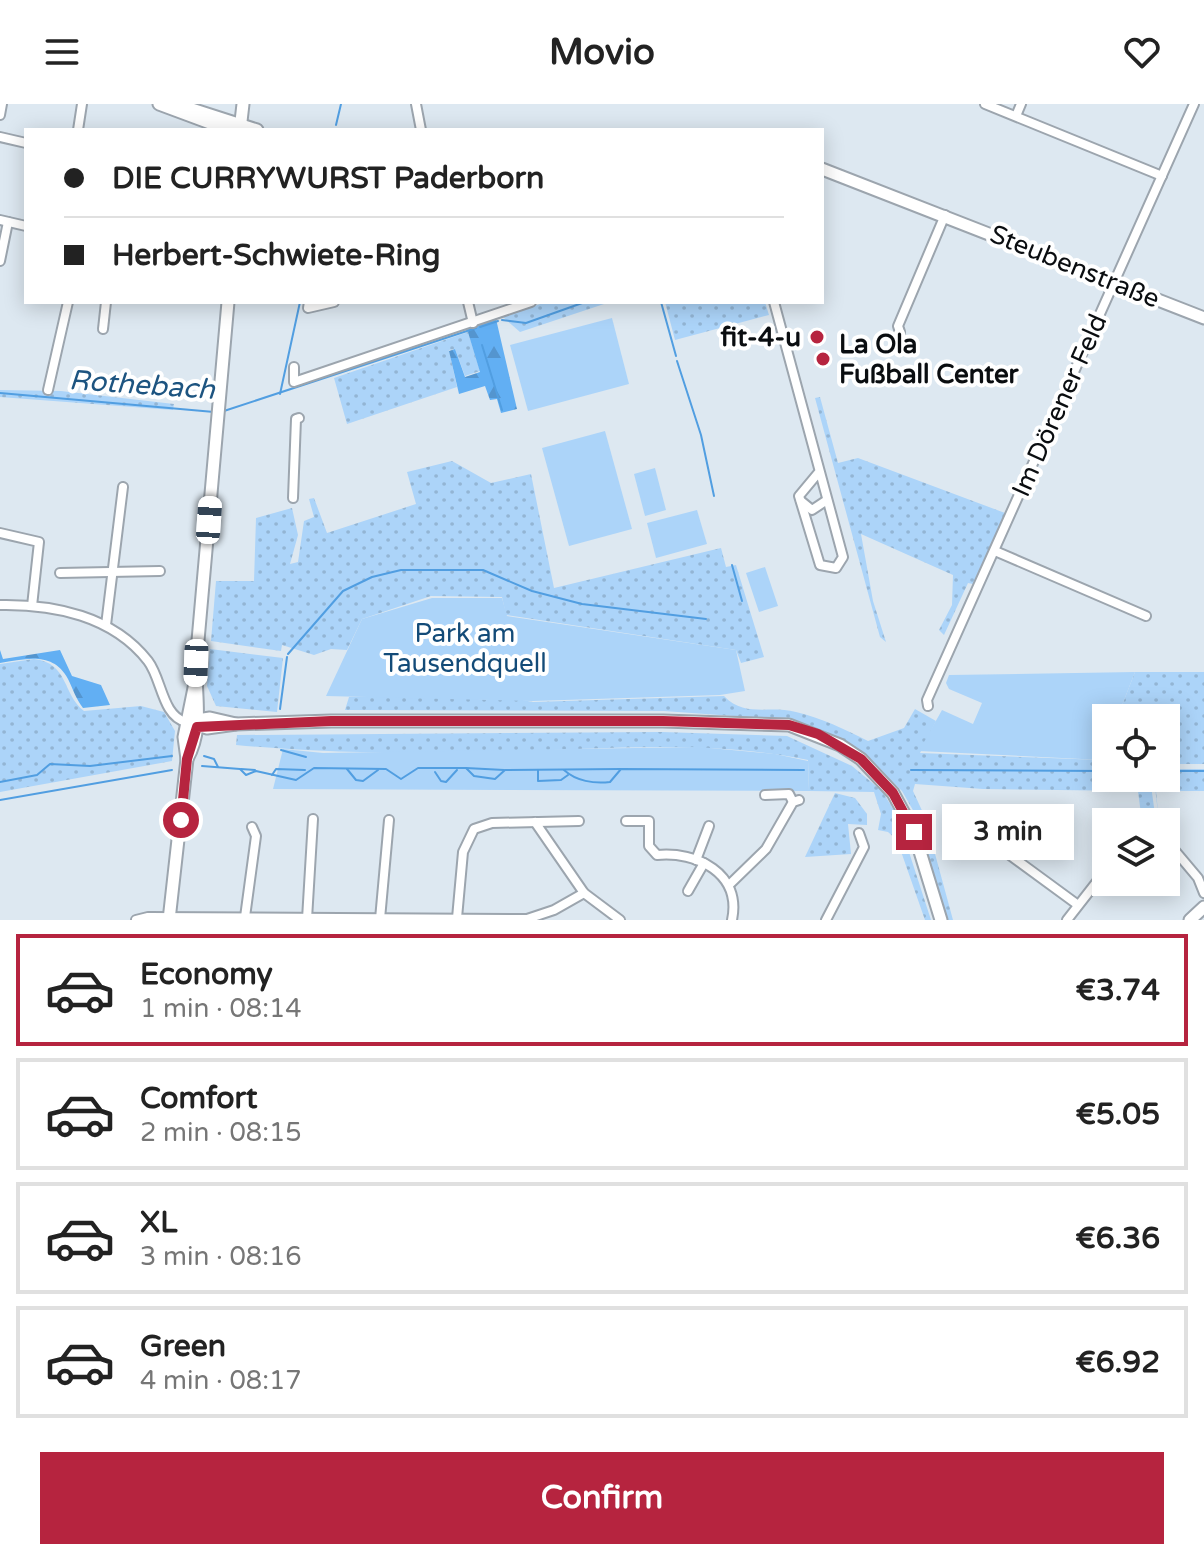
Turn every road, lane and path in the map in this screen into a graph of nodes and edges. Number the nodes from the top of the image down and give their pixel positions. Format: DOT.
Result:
graph roads {
  1 [pos="2,104"];
  2 [pos="82,104"];
  3 [pos="159,104"];
  4 [pos="176,104"];
  5 [pos="243,104"];
  6 [pos="250,104"];
  7 [pos="416,104"];
  8 [pos="985,104"];
  9 [pos="1021,104"];
  10 [pos="1194,104"];
  11 [pos="0,115"];
  12 [pos="1016,116"];
  13 [pos="78,128"];
  14 [pos="244,128"];
  15 [pos="421,128"];
  16 [pos="0,137"];
  17 [pos="24,143"];
  18 [pos="824,170"];
  19 [pos="1162,176"];
  20 [pos="945,214"];
  21 [pos="4,221"];
  22 [pos="24,226"];
  23 [pos="0,261"];
  24 [pos="1114,281"];
  25 [pos="68,304"];
  26 [pos="106,304"];
  27 [pos="228,304"];
  28 [pos="309,304"];
  29 [pos="325,304"];
  30 [pos="468,304"];
  31 [pos="525,304"];
  32 [pos="775,304"];
  33 [pos="1204,318"];
  34 [pos="473,323"];
  35 [pos="103,329"];
  36 [pos="900,332"];
  37 [pos="294,367"];
  38 [pos="48,390"];
  39 [pos="299,418"];
  40 [pos="819,472"];
  41 [pos="123,487"];
  42 [pos="293,498"];
  43 [pos="827,500"];
  44 [pos="800,501"];
  45 [pos="0,533"];
  46 [pos="995,551"];
  47 [pos="160,571"];
  48 [pos="60,573"];
  49 [pos="114,573"];
  50 [pos="0,605"];
  51 [pos="32,606"];
  52 [pos="1146,616"];
  53 [pos="106,625"];
  54 [pos="195,682"];
  55 [pos="199,698"];
  56 [pos="928,706"];
  57 [pos="221,719"];
  58 [pos="193,723"];
  59 [pos="236,724"];
  60 [pos="765,795"];
  61 [pos="313,819"];
  62 [pos="389,820"];
  63 [pos="579,821"];
  64 [pos="626,821"];
  65 [pos="535,822"];
  66 [pos="709,826"];
  67 [pos="252,827"];
  68 [pos="859,833"];
  69 [pos="986,843"];
  70 [pos="1180,856"];
  71 [pos="700,861"];
  72 [pos="1201,879"];
  73 [pos="729,885"];
  74 [pos="1092,888"];
  75 [pos="688,891"];
  76 [pos="584,893"];
  77 [pos="1204,893"];
  78 [pos="1078,905"];
  79 [pos="1204,907"];
  80 [pos="245,917"];
  81 [pos="169,918"];
  82 [pos="457,918"];
  83 [pos="307,919"];
  84 [pos="380,919"];
  85 [pos="432,919"];
  86 [pos="830,919"];
  87 [pos="136,920"];
  88 [pos="325,920"];
  89 [pos="620,920"];
  90 [pos="732,920"];
  91 [pos="941,920"];
  92 [pos="1067,920"];
  93 [pos="1190,920"];
  1 -- 11 [label="street"];
  2 -- 13 [label="street"];
  3 -- 14 [label="main road"];
  4 -- 14 [label="main road"];
  5 -- 14 [label="main road"];
  6 -- 14 [label="main road"];
  7 -- 15 [label="street"];
  8 -- 12 [label="street"];
  9 -- 12 [label="street"];
  10 -- 19 [label="street, Im Dörener Feld"];
  12 -- 19 [label="street"];
  16 -- 17 [label="street"];
  18 -- 20 [label="main road, Steubenstraße"];
  19 -- 24 [label="street, Im Dörener Feld"];
  20 -- 24 [label="main road, Steubenstraße"];
  20 -- 36 [label="street"];
  21 -- 22 [label="street"];
  21 -- 23 [label="street"];
  24 -- 33 [label="main road, Steubenstraße"];
  24 -- 46 [label="street, Im Dörener Feld"];
  25 -- 38 [label="street"];
  26 -- 35 [label="street"];
  27 -- 54 [label="main road"];
  28 -- 29 [label="street"];
  30 -- 34 [label="street"];
  31 -- 34 [label="street"];
  32 -- 40 [label="street"];
  34 -- 37 [label="street"];
  39 -- 42 [label="street"];
  40 -- 43 [label="street"];
  40 -- 44 [label="street"];
  41 -- 49 [label="street"];
  43 -- 44 [label="street"];
  43 -- 44 [label="street"];
  45 -- 51 [label="street"];
  46 -- 52 [label="street"];
  46 -- 56 [label="street, Im Dörener Feld"];
  47 -- 49 [label="street"];
  48 -- 49 [label="street"];
  49 -- 53 [label="street"];
  50 -- 51 [label="street"];
  51 -- 53 [label="street"];
  53 -- 58 [label="street"];
  54 -- 55 [label="main road"];
  54 -- 58 [label="main road"];
  55 -- 57 [label="main road"];
  55 -- 58 [label="main road"];
  57 -- 58 [label="main road"];
  57 -- 59 [label="main road"];
  58 -- 59 [label="main road"];
  58 -- 81 [label="main road"];
  59 -- 91 [label="main road"];
  60 -- 73 [label="street"];
  61 -- 83 [label="street"];
  62 -- 84 [label="street"];
  63 -- 65 [label="street"];
  64 -- 71 [label="street"];
  65 -- 76 [label="street"];
  65 -- 82 [label="street"];
  66 -- 71 [label="street"];
  67 -- 80 [label="street"];
  68 -- 86 [label="street"];
  69 -- 78 [label="street"];
  70 -- 72 [label="street"];
  71 -- 73 [label="street"];
  71 -- 75 [label="street"];
  72 -- 77 [label="street"];
  73 -- 90 [label="street"];
  74 -- 78 [label="street"];
  76 -- 82 [label="street"];
  76 -- 89 [label="street"];
  78 -- 92 [label="street"];
  79 -- 93 [label="main road"];
  80 -- 81 [label="street"];
  80 -- 83 [label="street"];
  81 -- 87 [label="street"];
  82 -- 85 [label="street"];
  83 -- 88 [label="street"];
  84 -- 85 [label="street"];
  84 -- 88 [label="street"];
}
